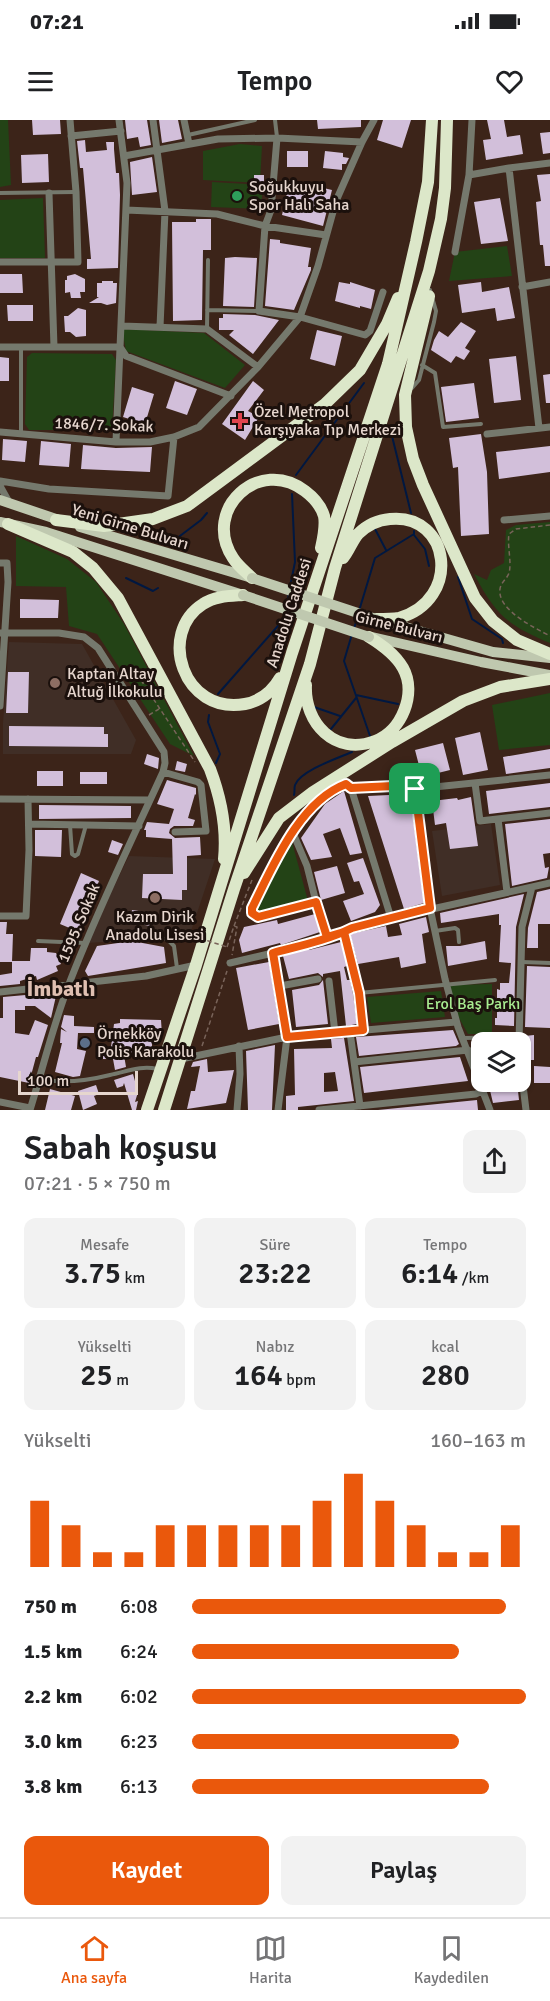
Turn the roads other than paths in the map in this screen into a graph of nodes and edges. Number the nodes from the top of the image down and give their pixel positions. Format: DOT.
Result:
graph roads {
  1 [pos="70,120"];
  2 [pos="119,120"];
  3 [pos="153,120"];
  4 [pos="184,120"];
  5 [pos="255,120"];
  6 [pos="275,120"];
  7 [pos="374,120"];
  8 [pos="432,120"];
  9 [pos="447,120"];
  10 [pos="456,120"];
  11 [pos="472,120"];
  12 [pos="121,131"];
  13 [pos="187,135"];
  14 [pos="71,136"];
  15 [pos="277,138"];
  16 [pos="362,142"];
  17 [pos="189,144"];
  18 [pos="158,150"];
  19 [pos="124,156"];
  20 [pos="550,163"];
  21 [pos="509,168"];
  22 [pos="469,175"];
  23 [pos="444,188"];
  24 [pos="76,192"];
  25 [pos="0,193"];
  26 [pos="49,193"];
  27 [pos="126,210"];
  28 [pos="165,211"];
  29 [pos="265,226"];
  30 [pos="326,235"];
  31 [pos="455,252"];
  32 [pos="208,260"];
  33 [pos="0,262"];
  34 [pos="52,262"];
  35 [pos="411,263"];
  36 [pos="429,271"];
  37 [pos="550,282"];
  38 [pos="522,287"];
  39 [pos="430,290"];
  40 [pos="383,292"];
  41 [pos="207,310"];
  42 [pos="259,311"];
  43 [pos="300,317"];
  44 [pos="122,326"];
  45 [pos="160,327"];
  46 [pos="207,329"];
  47 [pos="0,347"];
  48 [pos="21,347"];
  49 [pos="54,347"];
  50 [pos="120,347"];
  51 [pos="422,365"];
  52 [pos="258,367"];
  53 [pos="405,395"];
  54 [pos="231,396"];
  55 [pos="481,424"];
  56 [pos="550,427"];
  57 [pos="539,428"];
  58 [pos="0,432"];
  59 [pos="21,434"];
  60 [pos="487,434"];
  61 [pos="174,437"];
  62 [pos="116,442"];
  63 [pos="0,481"];
  64 [pos="0,486"];
  65 [pos="5,502"];
  66 [pos="550,516"];
  67 [pos="56,519"];
  68 [pos="504,520"];
  69 [pos="4,523"];
  70 [pos="0,563"];
  71 [pos="322,565"];
  72 [pos="335,568"];
  73 [pos="252,578"];
  74 [pos="243,595"];
  75 [pos="376,619"];
  76 [pos="2,633"];
  77 [pos="369,637"];
  78 [pos="292,653"];
  79 [pos="550,656"];
  80 [pos="310,664"];
  81 [pos="550,677"];
  82 [pos="0,706"];
  83 [pos="163,772"];
  84 [pos="550,775"];
  85 [pos="475,783"];
  86 [pos="414,787"];
  87 [pos="351,788"];
  88 [pos="0,799"];
  89 [pos="28,799"];
  90 [pos="150,800"];
  91 [pos="550,813"];
  92 [pos="498,819"];
  93 [pos="29,824"];
  94 [pos="70,825"];
  95 [pos="86,825"];
  96 [pos="139,826"];
  97 [pos="175,832"];
  98 [pos="293,832"];
  99 [pos="222,882"];
  100 [pos="550,883"];
  101 [pos="532,887"];
  102 [pos="234,889"];
  103 [pos="507,892"];
  104 [pos="316,902"];
  105 [pos="430,908"];
  106 [pos="0,916"];
  107 [pos="258,917"];
  108 [pos="391,918"];
  109 [pos="435,931"];
  110 [pos="344,932"];
  111 [pos="107,934"];
  112 [pos="327,937"];
  113 [pos="38,941"];
  114 [pos="459,942"];
  115 [pos="86,943"];
  116 [pos="273,953"];
  117 [pos="521,962"];
  118 [pos="230,963"];
  119 [pos="550,963"];
  120 [pos="196,965"];
  121 [pos="177,969"];
  122 [pos="318,979"];
  123 [pos="495,980"];
  124 [pos="329,981"];
  125 [pos="446,984"];
  126 [pos="68,986"];
  127 [pos="280,986"];
  128 [pos="0,992"];
  129 [pos="359,993"];
  130 [pos="456,1022"];
  131 [pos="363,1030"];
  132 [pos="350,1032"];
  133 [pos="519,1032"];
  134 [pos="335,1033"];
  135 [pos="287,1037"];
  136 [pos="463,1038"];
  137 [pos="471,1038"];
  138 [pos="238,1046"];
  139 [pos="468,1050"];
  140 [pos="471,1058"];
  141 [pos="181,1059"];
  142 [pos="354,1062"];
  143 [pos="161,1069"];
  144 [pos="39,1079"];
  145 [pos="480,1092"];
  146 [pos="484,1092"];
  147 [pos="524,1092"];
  148 [pos="0,1102"];
  149 [pos="360,1106"];
  150 [pos="30,1109"];
  151 [pos="147,1110"];
  152 [pos="164,1110"];
  153 [pos="237,1110"];
  154 [pos="278,1110"];
  155 [pos="320,1110"];
  156 [pos="490,1110"];
  157 [pos="526,1110"];
  1 -- 14 [label="street"];
  2 -- 12 [label="street"];
  3 -- 18 [label="street"];
  4 -- 13 [label="street"];
  5 -- 13 [label="lane"];
  6 -- 15 [label="lane"];
  7 -- 16 [label="street"];
  8 -- 35 [label="highway, Anadolu Caddesi"];
  9 -- 23 [label="highway, Anadolu Caddesi"];
  10 -- 23 [label="highway"];
  11 -- 22 [label="street"];
  12 -- 14 [label="street"];
  12 -- 19 [label="street"];
  13 -- 17 [label="street"];
  14 -- 24 [label="street"];
  15 -- 16 [label="street"];
  15 -- 17 [label="street"];
  15 -- 29 [label="street"];
  16 -- 30 [label="street"];
  17 -- 18 [label="street"];
  18 -- 19 [label="street"];
  18 -- 28 [label="street"];
  19 -- 27 [label="street"];
  20 -- 21 [label="street"];
  21 -- 22 [label="street"];
  21 -- 38 [label="street"];
  22 -- 31 [label="street"];
  23 -- 36 [label="highway, Anadolu Caddesi"];
  24 -- 26 [label="lane"];
  24 -- 34 [label="street"];
  25 -- 26 [label="lane"];
  26 -- 34 [label="street"];
  27 -- 28 [label="street"];
  27 -- 44 [label="street"];
  28 -- 29 [label="street"];
  28 -- 45 [label="street"];
  29 -- 30 [label="street"];
  29 -- 42 [label="street"];
  30 -- 43 [label="street"];
  32 -- 41 [label="lane"];
  33 -- 34 [label="street"];
  34 -- 49 [label="street"];
  35 -- 67 [label="highway"];
  35 -- 71 [label="highway, Anadolu Caddesi"];
  36 -- 39 [label="highway"];
  36 -- 72 [label="highway, Anadolu Caddesi"];
  37 -- 38 [label="street"];
  38 -- 57 [label="street"];
  39 -- 51 [label="lane"];
  39 -- 53 [label="highway"];
  40 -- 43 [label="street"];
  41 -- 42 [label="lane"];
  41 -- 46 [label="lane"];
  42 -- 43 [label="street"];
  43 -- 52 [label="street, 1846/7. Sokak"];
  44 -- 45 [label="street"];
  44 -- 50 [label="street"];
  45 -- 46 [label="street"];
  46 -- 52 [label="street"];
  47 -- 48 [label="street"];
  48 -- 49 [label="street"];
  48 -- 59 [label="lane"];
  49 -- 50 [label="street"];
  50 -- 54 [label="street"];
  50 -- 62 [label="street"];
  51 -- 53 [label="lane"];
  51 -- 55 [label="lane"];
  52 -- 54 [label="street, 1846/7. Sokak"];
  53 -- 79 [label="highway"];
  54 -- 61 [label="street, 1846/7. Sokak"];
  56 -- 57 [label="street"];
  57 -- 60 [label="street"];
  58 -- 59 [label="street, 1846/7. Sokak"];
  59 -- 62 [label="street, 1846/7. Sokak"];
  61 -- 62 [label="street, 1846/7. Sokak"];
  61 -- 63 [label="street"];
  64 -- 65 [label="street"];
  65 -- 67 [label="main road, Yeni Girne Bulvarı"];
  66 -- 68 [label="street"];
  67 -- 73 [label="main road, Yeni Girne Bulvarı"];
  69 -- 74 [label="main road, Yeni Girne Bulvarı"];
  69 -- 99 [label="highway"];
  70 -- 76 [label="street"];
  71 -- 73 [label="highway"];
  71 -- 78 [label="highway, Anadolu Caddesi"];
  72 -- 75 [label="highway"];
  72 -- 80 [label="highway, Anadolu Caddesi"];
  73 -- 75 [label="main road, Yeni Girne Bulvarı, bridge"];
  74 -- 77 [label="main road, Girne Bulvarı, bridge"];
  74 -- 78 [label="highway"];
  75 -- 79 [label="main road, Girne Bulvarı"];
  76 -- 82 [label="street"];
  76 -- 83 [label="street, 1595. Sokak"];
  77 -- 80 [label="highway"];
  77 -- 81 [label="main road, Girne Bulvarı"];
  78 -- 99 [label="highway, Anadolu Caddesi"];
  80 -- 102 [label="highway, Anadolu Caddesi"];
  81 -- 102 [label="highway"];
  83 -- 90 [label="street, 1595. Sokak"];
  83 -- 97 [label="street"];
  84 -- 85 [label="street"];
  85 -- 86 [label="street"];
  85 -- 92 [label="street"];
  86 -- 87 [label="street"];
  86 -- 105 [label="street"];
  87 -- 98 [label="street"];
  87 -- 108 [label="street"];
  88 -- 89 [label="street"];
  89 -- 90 [label="street"];
  89 -- 93 [label="street"];
  90 -- 96 [label="street, 1595. Sokak"];
  91 -- 92 [label="street"];
  92 -- 103 [label="street"];
  93 -- 94 [label="street"];
  93 -- 106 [label="street"];
  94 -- 95 [label="street"];
  94 -- 95 [label="lane"];
  95 -- 96 [label="street"];
  96 -- 115 [label="street, 1595. Sokak"];
  98 -- 104 [label="street"];
  98 -- 107 [label="street"];
  99 -- 120 [label="highway, Anadolu Caddesi"];
  100 -- 101 [label="street"];
  101 -- 103 [label="street"];
  101 -- 117 [label="street"];
  102 -- 141 [label="highway, Anadolu Caddesi"];
  103 -- 105 [label="street"];
  104 -- 107 [label="lane"];
  104 -- 112 [label="lane"];
  105 -- 108 [label="street"];
  105 -- 109 [label="street"];
  108 -- 110 [label="street"];
  109 -- 114 [label="lane"];
  109 -- 125 [label="street"];
  110 -- 112 [label="street"];
  110 -- 129 [label="street"];
  111 -- 121 [label="lane"];
  112 -- 116 [label="street"];
  113 -- 115 [label="lane"];
  115 -- 126 [label="street, 1595. Sokak"];
  116 -- 118 [label="street"];
  116 -- 127 [label="street"];
  117 -- 119 [label="lane"];
  117 -- 133 [label="street"];
  120 -- 121 [label="street"];
  120 -- 143 [label="highway, Anadolu Caddesi"];
  121 -- 126 [label="street"];
  122 -- 127 [label="street"];
  123 -- 125 [label="lane"];
  124 -- 134 [label="street"];
  125 -- 129 [label="lane"];
  125 -- 130 [label="street"];
  126 -- 128 [label="street"];
  126 -- 144 [label="street, 1595. Sokak"];
  127 -- 135 [label="street"];
  129 -- 131 [label="street"];
  130 -- 131 [label="street"];
  130 -- 136 [label="street"];
  131 -- 132 [label="street"];
  132 -- 134 [label="street"];
  132 -- 142 [label="street"];
  134 -- 135 [label="street"];
  135 -- 138 [label="street"];
  135 -- 154 [label="street"];
  136 -- 137 [label="lane"];
  136 -- 139 [label="street"];
  138 -- 141 [label="street"];
  138 -- 153 [label="street"];
  139 -- 140 [label="street"];
  139 -- 142 [label="street"];
  141 -- 152 [label="highway, Anadolu Caddesi"];
  142 -- 149 [label="street"];
  143 -- 144 [label="lane"];
  143 -- 151 [label="highway, Anadolu Caddesi"];
  144 -- 150 [label="street, 1595. Sokak"];
  145 -- 149 [label="street"];
  146 -- 156 [label="street"];
  147 -- 157 [label="street"];
  148 -- 150 [label="street"];
  149 -- 155 [label="street"];
}
